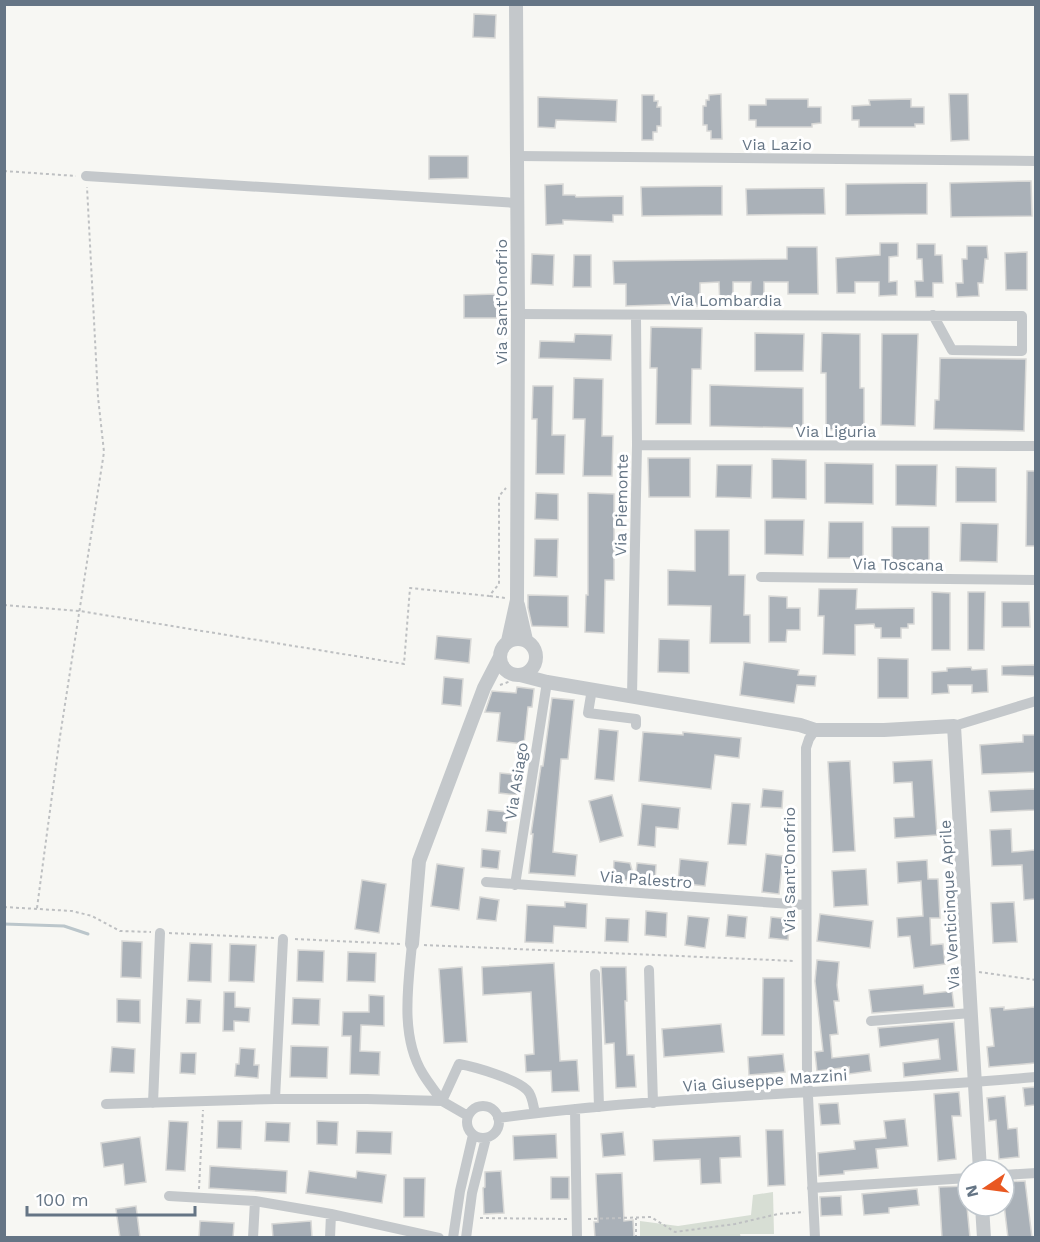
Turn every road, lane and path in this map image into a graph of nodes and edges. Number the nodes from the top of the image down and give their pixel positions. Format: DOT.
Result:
graph roads {
  1 [pos="516,4"];
  2 [pos="518,156"];
  3 [pos="1035,161"];
  4 [pos="4,171"];
  5 [pos="86,176"];
  6 [pos="518,203"];
  7 [pos="518,314"];
  8 [pos="933,315"];
  9 [pos="636,316"];
  10 [pos="637,445"];
  11 [pos="1035,446"];
  12 [pos="518,475"];
  13 [pos="761,577"];
  14 [pos="1035,580"];
  15 [pos="489,596"];
  16 [pos="503,598"];
  17 [pos="517,600"];
  18 [pos="4,605"];
  19 [pos="80,611"];
  20 [pos="526,640"];
  21 [pos="508,642"];
  22 [pos="500,657"];
  23 [pos="534,665"];
  24 [pos="514,673"];
  25 [pos="547,682"];
  26 [pos="485,686"];
  27 [pos="592,689"];
  28 [pos="632,696"];
  29 [pos="1035,701"];
  30 [pos="636,725"];
  31 [pos="954,726"];
  32 [pos="815,730"];
  33 [pos="486,882"];
  34 [pos="515,885"];
  35 [pos="805,905"];
  36 [pos="4,907"];
  37 [pos="37,908"];
  38 [pos="160,933"];
  39 [pos="283,939"];
  40 [pos="415,944"];
  41 [pos="798,961"];
  42 [pos="649,970"];
  43 [pos="979,972"];
  44 [pos="595,974"];
  45 [pos="1035,980"];
  46 [pos="971,1013"];
  47 [pos="871,1021"];
  48 [pos="1035,1077"];
  49 [pos="975,1083"];
  50 [pos="807,1092"];
  51 [pos="275,1099"];
  52 [pos="203,1101"];
  53 [pos="442,1101"];
  54 [pos="653,1102"];
  55 [pos="153,1103"];
  56 [pos="106,1104"];
  57 [pos="599,1107"];
  58 [pos="575,1108"];
  59 [pos="535,1113"];
  60 [pos="468,1116"];
  61 [pos="498,1118"];
  62 [pos="473,1135"];
  63 [pos="486,1138"];
  64 [pos="979,1158"];
  65 [pos="1035,1173"];
  66 [pos="1016,1174"];
  67 [pos="956,1179"];
  68 [pos="812,1188"];
  69 [pos="169,1196"];
  70 [pos="198,1197"];
  71 [pos="255,1201"];
  72 [pos="813,1211"];
  73 [pos="331,1214"];
  74 [pos="468,1217"];
  75 [pos="636,1218"];
  76 [pos="983,1218"];
  77 [pos="577,1219"];
  78 [pos="253,1238"];
  79 [pos="330,1238"];
  80 [pos="439,1238"];
  81 [pos="453,1238"];
  82 [pos="466,1238"];
  83 [pos="577,1238"];
  84 [pos="636,1238"];
  85 [pos="815,1238"];
  86 [pos="984,1238"];
  1 -- 2 [label="street, Via Sant'Onofrio"];
  2 -- 3 [label="street, Via Lazio"];
  2 -- 6 [label="street, Via Sant'Onofrio"];
  4 -- 5 [label="path"];
  5 -- 6 [label="street"];
  5 -- 19 [label="path"];
  6 -- 7 [label="street, Via Sant'Onofrio"];
  7 -- 9 [label="street, Via Lombardia"];
  7 -- 12 [label="street, Via Sant'Onofrio"];
  8 -- 8 [label="street, Via Lombardia"];
  8 -- 9 [label="street, Via Lombardia"];
  9 -- 10 [label="street, Via Piemonte"];
  10 -- 11 [label="street, Via Liguria"];
  10 -- 28 [label="street, Via Piemonte"];
  12 -- 15 [label="path"];
  12 -- 17 [label="street, Via Sant'Onofrio"];
  13 -- 14 [label="street, Via Toscana"];
  15 -- 16 [label="path"];
  15 -- 19 [label="path"];
  17 -- 20 [label="street, Via Sant'Onofrio"];
  17 -- 21 [label="street, Via Sant'Onofrio"];
  18 -- 19 [label="path"];
  19 -- 37 [label="path"];
  20 -- 21 [label="street"];
  20 -- 23 [label="street, Via Sant'Onofrio"];
  21 -- 22 [label="street, Via Sant'Onofrio"];
  22 -- 24 [label="street"];
  22 -- 26 [label="street, Via Sant'Onofrio"];
  23 -- 24 [label="street"];
  23 -- 25 [label="street, Via Sant'Onofrio"];
  24 -- 25 [label="street"];
  24 -- 26 [label="street"];
  25 -- 27 [label="street"];
  25 -- 34 [label="street, Via Asiago"];
  26 -- 40 [label="street, Via Sant'Onofrio"];
  27 -- 28 [label="street"];
  27 -- 30 [label="street"];
  28 -- 32 [label="street"];
  29 -- 31 [label="street"];
  31 -- 32 [label="street"];
  31 -- 46 [label="street, Via Venticinque Aprile"];
  32 -- 35 [label="street, Via Sant'Onofrio"];
  33 -- 34 [label="street, Via Palestro"];
  34 -- 35 [label="street, Via Palestro"];
  35 -- 50 [label="street, Via Sant'Onofrio"];
  36 -- 37 [label="path"];
  37 -- 38 [label="path"];
  38 -- 39 [label="path"];
  38 -- 55 [label="street"];
  39 -- 40 [label="path"];
  39 -- 51 [label="street"];
  40 -- 41 [label="path"];
  40 -- 53 [label="street"];
  42 -- 54 [label="street"];
  43 -- 45 [label="path"];
  44 -- 57 [label="street"];
  46 -- 47 [label="street"];
  46 -- 49 [label="street, Via Venticinque Aprile"];
  48 -- 49 [label="street, Via Giuseppe Mazzini"];
  49 -- 50 [label="street, Via Giuseppe Mazzini"];
  49 -- 64 [label="street, Via Venticinque Aprile"];
  50 -- 54 [label="street, Via Giuseppe Mazzini"];
  50 -- 68 [label="street, Via Sant'Onofrio"];
  51 -- 52 [label="street"];
  51 -- 53 [label="street"];
  52 -- 55 [label="street"];
  52 -- 70 [label="path"];
  53 -- 59 [label="street"];
  53 -- 60 [label="street"];
  54 -- 57 [label="street, Via Giuseppe Mazzini"];
  55 -- 56 [label="street"];
  57 -- 58 [label="street, Via Giuseppe Mazzini"];
  58 -- 59 [label="street, Via Giuseppe Mazzini"];
  58 -- 77 [label="street"];
  59 -- 61 [label="street, Via Giuseppe Mazzini"];
  60 -- 61 [label="street"];
  60 -- 62 [label="street"];
  61 -- 63 [label="street"];
  62 -- 63 [label="street"];
  62 -- 81 [label="street"];
  63 -- 74 [label="street"];
  65 -- 66 [label="street"];
  67 -- 68 [label="street"];
  68 -- 72 [label="street, Via Sant'Onofrio"];
  69 -- 70 [label="street"];
  70 -- 71 [label="street"];
  71 -- 73 [label="street"];
  71 -- 78 [label="street"];
  72 -- 75 [label="path"];
  72 -- 85 [label="street, Via Sant'Onofrio"];
  73 -- 79 [label="street"];
  73 -- 80 [label="street"];
  74 -- 77 [label="path"];
  74 -- 82 [label="street"];
  75 -- 77 [label="path"];
  75 -- 84 [label="path"];
  76 -- 86 [label="street"];
  77 -- 83 [label="street"];
}
